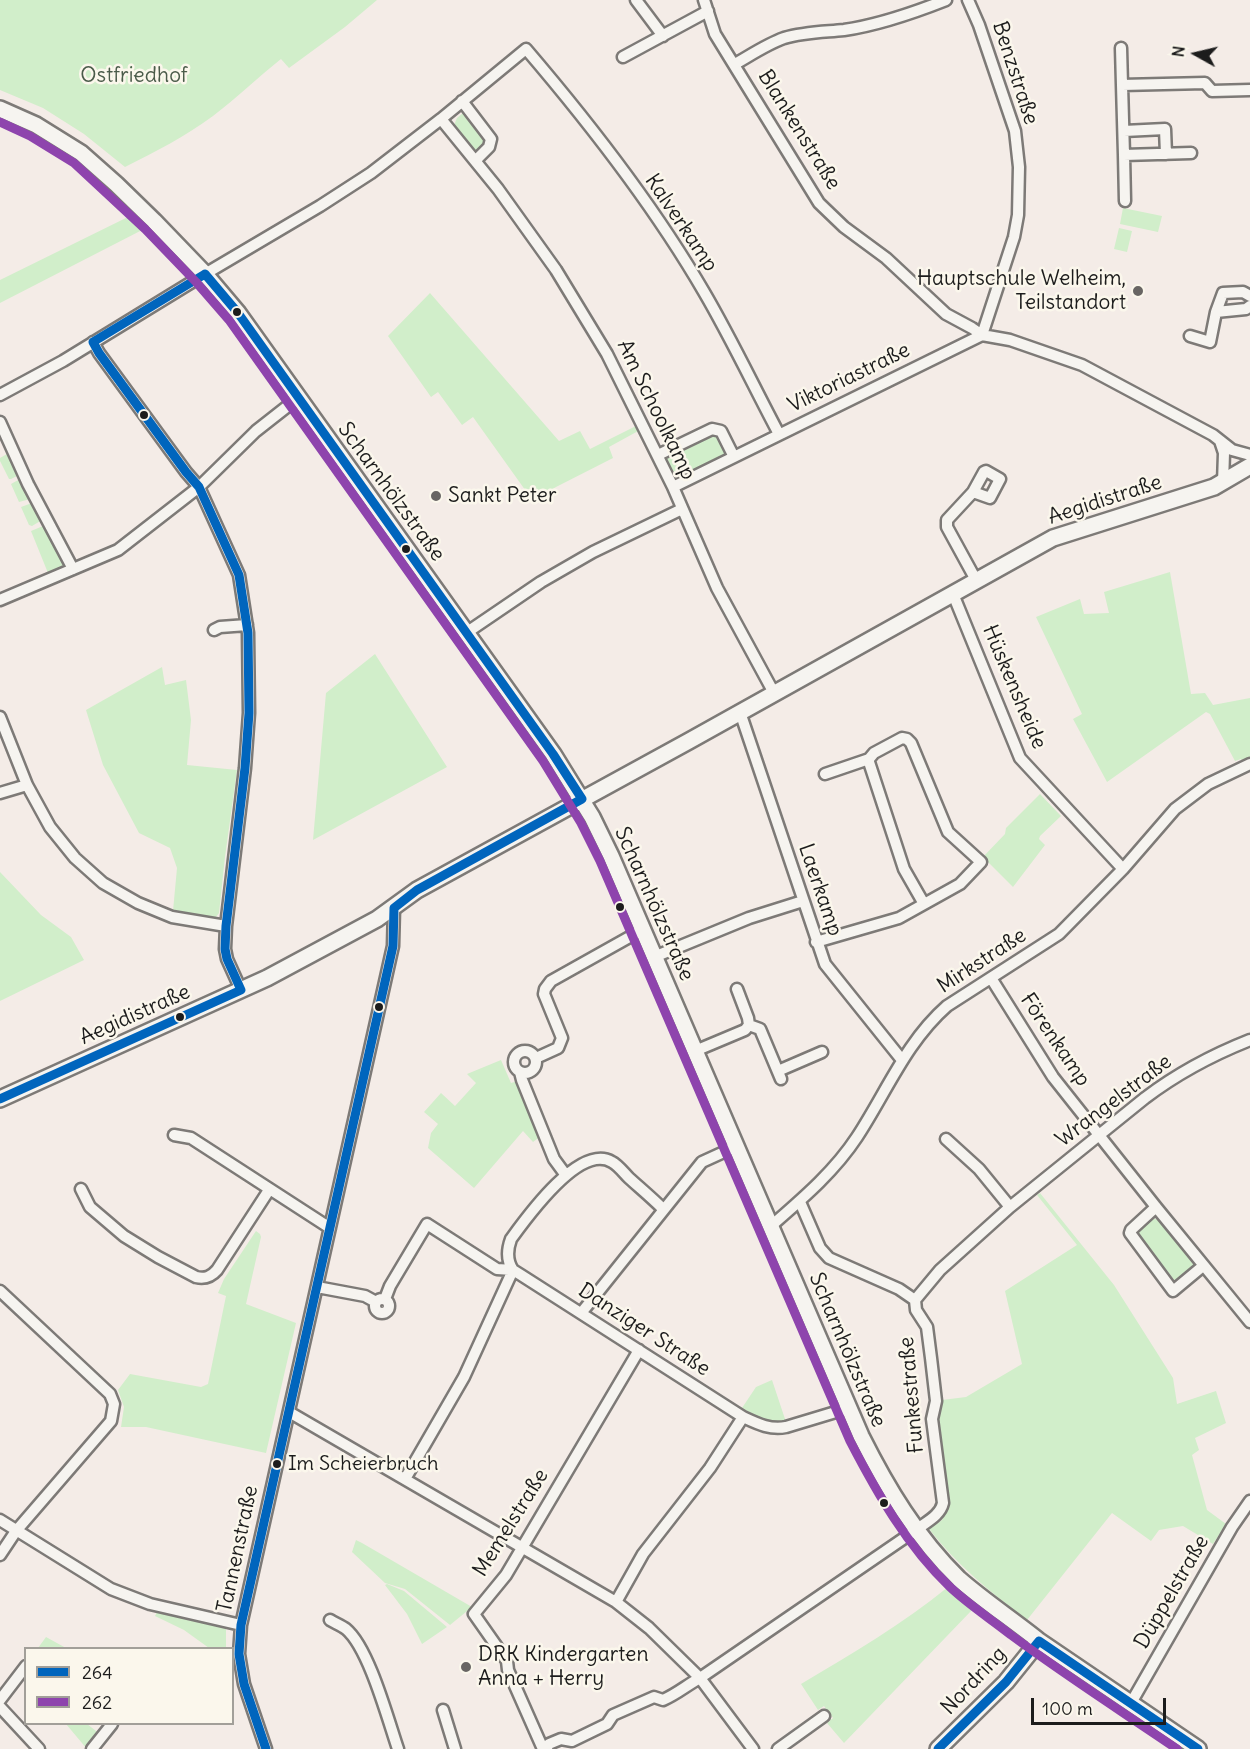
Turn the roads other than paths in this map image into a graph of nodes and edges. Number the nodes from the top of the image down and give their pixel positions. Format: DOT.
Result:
graph roads {
  1 [pos="636,0"];
  2 [pos="704,0"];
  3 [pos="946,0"];
  4 [pos="968,0"];
  5 [pos="708,11"];
  6 [pos="663,36"];
  7 [pos="1120,48"];
  8 [pos="623,57"];
  9 [pos="735,64"];
  10 [pos="1122,85"];
  11 [pos="1250,90"];
  12 [pos="462,101"];
  13 [pos="0,109"];
  14 [pos="441,119"];
  15 [pos="1124,131"];
  16 [pos="1191,153"];
  17 [pos="1166,154"];
  18 [pos="1124,155"];
  19 [pos="476,160"];
  20 [pos="1125,201"];
  21 [pos="205,274"];
  22 [pos="1250,296"];
  23 [pos="1250,306"];
  24 [pos="1216,312"];
  25 [pos="982,335"];
  26 [pos="1191,336"];
  27 [pos="93,342"];
  28 [pos="0,394"];
  29 [pos="298,399"];
  30 [pos="0,422"];
  31 [pos="779,434"];
  32 [pos="1220,441"];
  33 [pos="658,455"];
  34 [pos="1250,455"];
  35 [pos="734,457"];
  36 [pos="1250,466"];
  37 [pos="1223,483"];
  38 [pos="199,487"];
  39 [pos="673,487"];
  40 [pos="972,492"];
  41 [pos="682,509"];
  42 [pos="73,569"];
  43 [pos="976,580"];
  44 [pos="953,594"];
  45 [pos="0,600"];
  46 [pos="247,625"];
  47 [pos="214,630"];
  48 [pos="466,633"];
  49 [pos="774,693"];
  50 [pos="740,712"];
  51 [pos="0,717"];
  52 [pos="869,759"];
  53 [pos="1250,764"];
  54 [pos="825,774"];
  55 [pos="27,784"];
  56 [pos="0,793"];
  57 [pos="582,800"];
  58 [pos="1123,869"];
  59 [pos="803,901"];
  60 [pos="924,904"];
  61 [pos="394,908"];
  62 [pos="226,926"];
  63 [pos="642,930"];
  64 [pos="816,942"];
  65 [pos="654,957"];
  66 [pos="991,978"];
  67 [pos="737,989"];
  68 [pos="241,990"];
  69 [pos="749,1025"];
  70 [pos="1250,1040"];
  71 [pos="695,1051"];
  72 [pos="822,1052"];
  73 [pos="536,1058"];
  74 [pos="902,1060"];
  75 [pos="520,1072"];
  76 [pos="0,1099"];
  77 [pos="174,1135"];
  78 [pos="1098,1135"];
  79 [pos="946,1139"];
  80 [pos="737,1146"];
  81 [pos="566,1174"];
  82 [pos="81,1189"];
  83 [pos="269,1190"];
  84 [pos="800,1202"];
  85 [pos="1010,1207"];
  86 [pos="1156,1207"];
  87 [pos="663,1209"];
  88 [pos="771,1226"];
  89 [pos="330,1228"];
  90 [pos="1203,1266"];
  91 [pos="513,1270"];
  92 [pos="317,1287"];
  93 [pos="0,1291"];
  94 [pos="915,1300"];
  95 [pos="582,1312"];
  96 [pos="1250,1322"];
  97 [pos="639,1350"];
  98 [pos="849,1408"];
  99 [pos="289,1412"];
  100 [pos="743,1417"];
  101 [pos="405,1479"];
  102 [pos="1250,1501"];
  103 [pos="0,1520"];
  104 [pos="916,1530"];
  105 [pos="16,1531"];
  106 [pos="521,1546"];
  107 [pos="0,1555"];
  108 [pos="616,1602"];
  109 [pos="330,1620"];
  110 [pos="241,1624"];
  111 [pos="1039,1641"];
  112 [pos="24,1669"];
  113 [pos="700,1678"];
  114 [pos="0,1700"];
  115 [pos="1131,1703"];
  116 [pos="0,1707"];
  117 [pos="443,1710"];
  118 [pos="824,1716"];
  119 [pos="111,1725"];
  120 [pos="39,1749"];
  121 [pos="92,1749"];
  122 [pos="266,1749"];
  123 [pos="398,1749"];
  124 [pos="455,1749"];
  125 [pos="545,1749"];
  126 [pos="753,1749"];
  127 [pos="778,1749"];
  128 [pos="938,1749"];
  129 [pos="1198,1749"];
  1 -- 6 [label="street"];
  2 -- 5 [label="street, Blankenstraße"];
  3 -- 9 [label="street"];
  4 -- 25 [label="street, Benzstraße"];
  5 -- 6 [label="street"];
  5 -- 9 [label="street, Blankenstraße"];
  6 -- 8 [label="street"];
  7 -- 10 [label="street"];
  9 -- 25 [label="street, Blankenstraße"];
  10 -- 11 [label="street"];
  10 -- 15 [label="street"];
  12 -- 14 [label="street"];
  12 -- 19 [label="street"];
  12 -- 31 [label="street, Kalverkamp"];
  13 -- 21 [label="main road, Scharnhölzstraße"];
  14 -- 19 [label="street, Am Schoolkamp"];
  14 -- 21 [label="street"];
  15 -- 17 [label="street"];
  15 -- 18 [label="street"];
  16 -- 17 [label="street"];
  17 -- 18 [label="street"];
  18 -- 20 [label="street"];
  19 -- 33 [label="street, Am Schoolkamp"];
  21 -- 27 [label="street"];
  21 -- 29 [label="main road, Scharnhölzstraße"];
  22 -- 24 [label="street"];
  23 -- 24 [label="street"];
  24 -- 26 [label="street"];
  25 -- 31 [label="street, Viktoriastraße"];
  25 -- 32 [label="street, Blankenstraße"];
  27 -- 28 [label="street"];
  27 -- 38 [label="street"];
  29 -- 38 [label="street"];
  29 -- 48 [label="main road, Scharnhölzstraße"];
  30 -- 42 [label="street"];
  31 -- 35 [label="street, Viktoriastraße"];
  32 -- 34 [label="street, Blankenstraße"];
  32 -- 37 [label="street"];
  33 -- 35 [label="street"];
  33 -- 39 [label="street, Am Schoolkamp"];
  35 -- 39 [label="street, Viktoriastraße"];
  36 -- 37 [label="main road, Aegidistraße"];
  37 -- 43 [label="main road, Aegidistraße"];
  38 -- 42 [label="street"];
  38 -- 46 [label="street"];
  39 -- 41 [label="street, Am Schoolkamp"];
  40 -- 43 [label="street"];
  41 -- 48 [label="street"];
  41 -- 49 [label="street, Am Schoolkamp"];
  42 -- 45 [label="street"];
  43 -- 44 [label="main road, Aegidistraße"];
  44 -- 49 [label="main road, Aegidistraße"];
  44 -- 58 [label="street, Hüskensheide"];
  46 -- 47 [label="street"];
  46 -- 62 [label="street"];
  48 -- 57 [label="main road, Scharnhölzstraße"];
  49 -- 50 [label="main road, Aegidistraße"];
  50 -- 57 [label="main road, Aegidistraße"];
  50 -- 59 [label="street, Laerkamp"];
  51 -- 55 [label="street"];
  52 -- 54 [label="street"];
  52 -- 60 [label="street"];
  52 -- 60 [label="street"];
  53 -- 58 [label="street, Mirkstraße"];
  55 -- 56 [label="street"];
  55 -- 62 [label="street"];
  57 -- 61 [label="main road, Aegidistraße"];
  57 -- 63 [label="main road, Scharnhölzstraße"];
  58 -- 66 [label="street, Mirkstraße"];
  59 -- 64 [label="street, Laerkamp"];
  59 -- 65 [label="street"];
  60 -- 64 [label="street"];
  61 -- 68 [label="main road, Aegidistraße"];
  61 -- 89 [label="street, Tannenstraße"];
  62 -- 68 [label="street"];
  63 -- 65 [label="main road, Scharnhölzstraße"];
  63 -- 73 [label="street"];
  64 -- 74 [label="street, Laerkamp"];
  65 -- 71 [label="main road, Scharnhölzstraße"];
  66 -- 74 [label="street, Mirkstraße"];
  66 -- 78 [label="street, Förenkamp"];
  67 -- 69 [label="street"];
  68 -- 76 [label="main road, Aegidistraße"];
  69 -- 71 [label="street"];
  69 -- 72 [label="street"];
  70 -- 78 [label="street, Wrangelstraße"];
  71 -- 80 [label="main road, Scharnhölzstraße"];
  73 -- 75 [label="street"];
  73 -- 75 [label="street"];
  74 -- 84 [label="street, Mirkstraße"];
  75 -- 81 [label="street"];
  77 -- 83 [label="street"];
  78 -- 85 [label="street, Wrangelstraße"];
  78 -- 86 [label="street, Förenkamp"];
  79 -- 85 [label="street"];
  80 -- 87 [label="street"];
  80 -- 88 [label="main road, Scharnhölzstraße"];
  81 -- 87 [label="street"];
  81 -- 91 [label="street"];
  82 -- 83 [label="street"];
  83 -- 89 [label="street"];
  84 -- 88 [label="street, Mirkstraße"];
  84 -- 94 [label="street"];
  85 -- 94 [label="street, Wrangelstraße"];
  86 -- 90 [label="street, Förenkamp"];
  86 -- 90 [label="street"];
  87 -- 95 [label="street"];
  88 -- 98 [label="main road, Scharnhölzstraße"];
  89 -- 92 [label="street, Tannenstraße"];
  90 -- 96 [label="street, Förenkamp"];
  91 -- 92 [label="street, Danziger Straße"];
  91 -- 95 [label="street, Danziger Straße"];
  91 -- 101 [label="street"];
  92 -- 99 [label="street, Tannenstraße"];
  93 -- 105 [label="street"];
  94 -- 104 [label="street, Funkestraße"];
  95 -- 97 [label="street, Danziger Straße"];
  97 -- 100 [label="street, Danziger Straße"];
  97 -- 106 [label="street, Memelstraße"];
  98 -- 100 [label="street, Danziger Straße"];
  98 -- 104 [label="main road, Scharnhölzstraße"];
  99 -- 101 [label="street"];
  99 -- 110 [label="street, Tannenstraße"];
  100 -- 108 [label="street"];
  101 -- 106 [label="street"];
  102 -- 115 [label="street, Düppelstraße"];
  103 -- 105 [label="street"];
  104 -- 111 [label="main road, Scharnhölzstraße"];
  104 -- 113 [label="street, Funkestraße"];
  105 -- 107 [label="street"];
  105 -- 110 [label="street"];
  106 -- 108 [label="street"];
  106 -- 125 [label="street, Memelstraße"];
  108 -- 113 [label="street"];
  109 -- 123 [label="street"];
  110 -- 122 [label="street, Tannenstraße"];
  111 -- 115 [label="main road, Scharnhölzstraße"];
  111 -- 128 [label="main road, Nordring"];
  112 -- 114 [label="street"];
  113 -- 125 [label="street, Funkestraße"];
  113 -- 126 [label="street"];
  115 -- 129 [label="main road, Scharnhölzstraße"];
  116 -- 120 [label="street"];
  117 -- 124 [label="street"];
  118 -- 127 [label="street"];
  119 -- 121 [label="street"];
}
